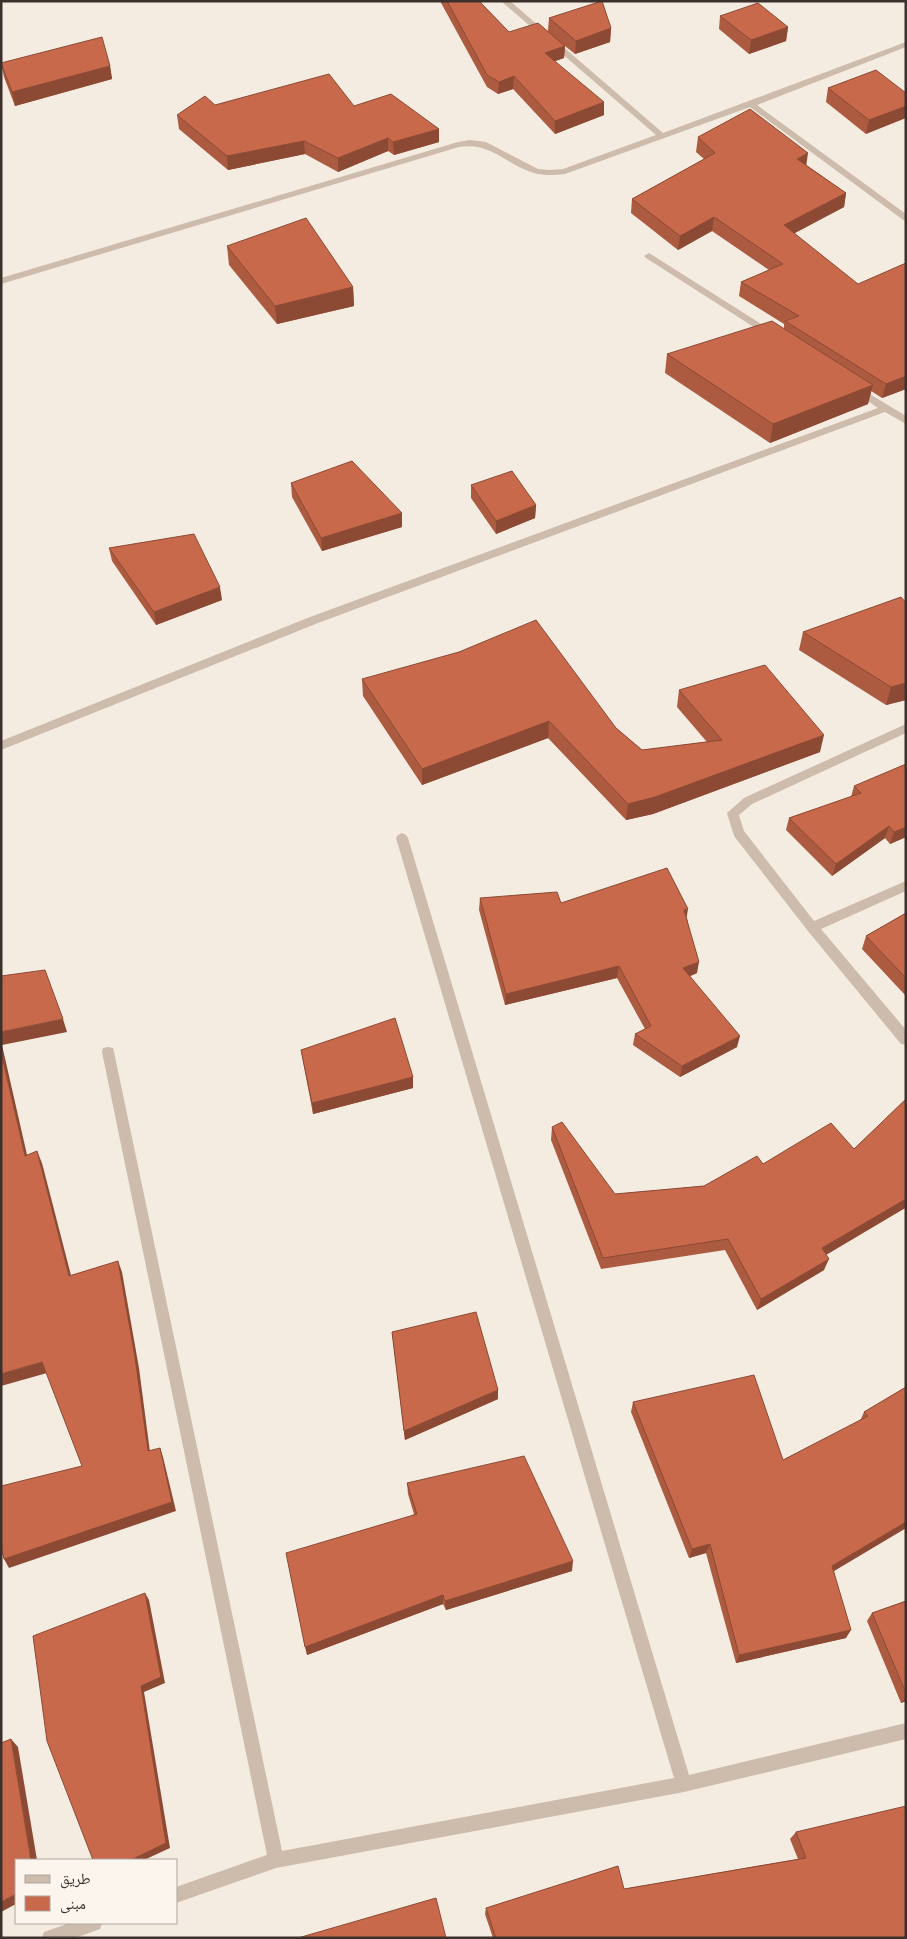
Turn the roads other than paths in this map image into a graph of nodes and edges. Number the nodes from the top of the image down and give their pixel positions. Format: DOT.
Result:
graph roads {
  1 [pos="505,1"];
  2 [pos="906,44"];
  3 [pos="751,104"];
  4 [pos="661,135"];
  5 [pos="906,219"];
  6 [pos="649,256"];
  7 [pos="1,281"];
  8 [pos="781,340"];
  9 [pos="846,382"];
  10 [pos="887,408"];
  11 [pos="906,421"];
  12 [pos="906,728"];
  13 [pos="1,746"];
  14 [pos="402,838"];
  15 [pos="906,886"];
  16 [pos="812,927"];
  17 [pos="906,1040"];
  18 [pos="108,1052"];
  19 [pos="906,1731"];
  20 [pos="684,1784"];
  21 [pos="276,1860"];
  22 [pos="178,1894"];
  23 [pos="91,1924"];
  24 [pos="50,1938"];
  1 -- 4 [label="street"];
  2 -- 3 [label="street"];
  3 -- 4 [label="street"];
  3 -- 5 [label="street"];
  4 -- 7 [label="street"];
  6 -- 8 [label="street"];
  9 -- 10 [label="street"];
  10 -- 11 [label="street"];
  10 -- 13 [label="street"];
  12 -- 16 [label="street"];
  14 -- 20 [label="street"];
  15 -- 16 [label="street"];
  16 -- 17 [label="street"];
  18 -- 21 [label="street"];
  19 -- 20 [label="street"];
  20 -- 21 [label="street"];
  21 -- 22 [label="street"];
  23 -- 24 [label="street"];
}
